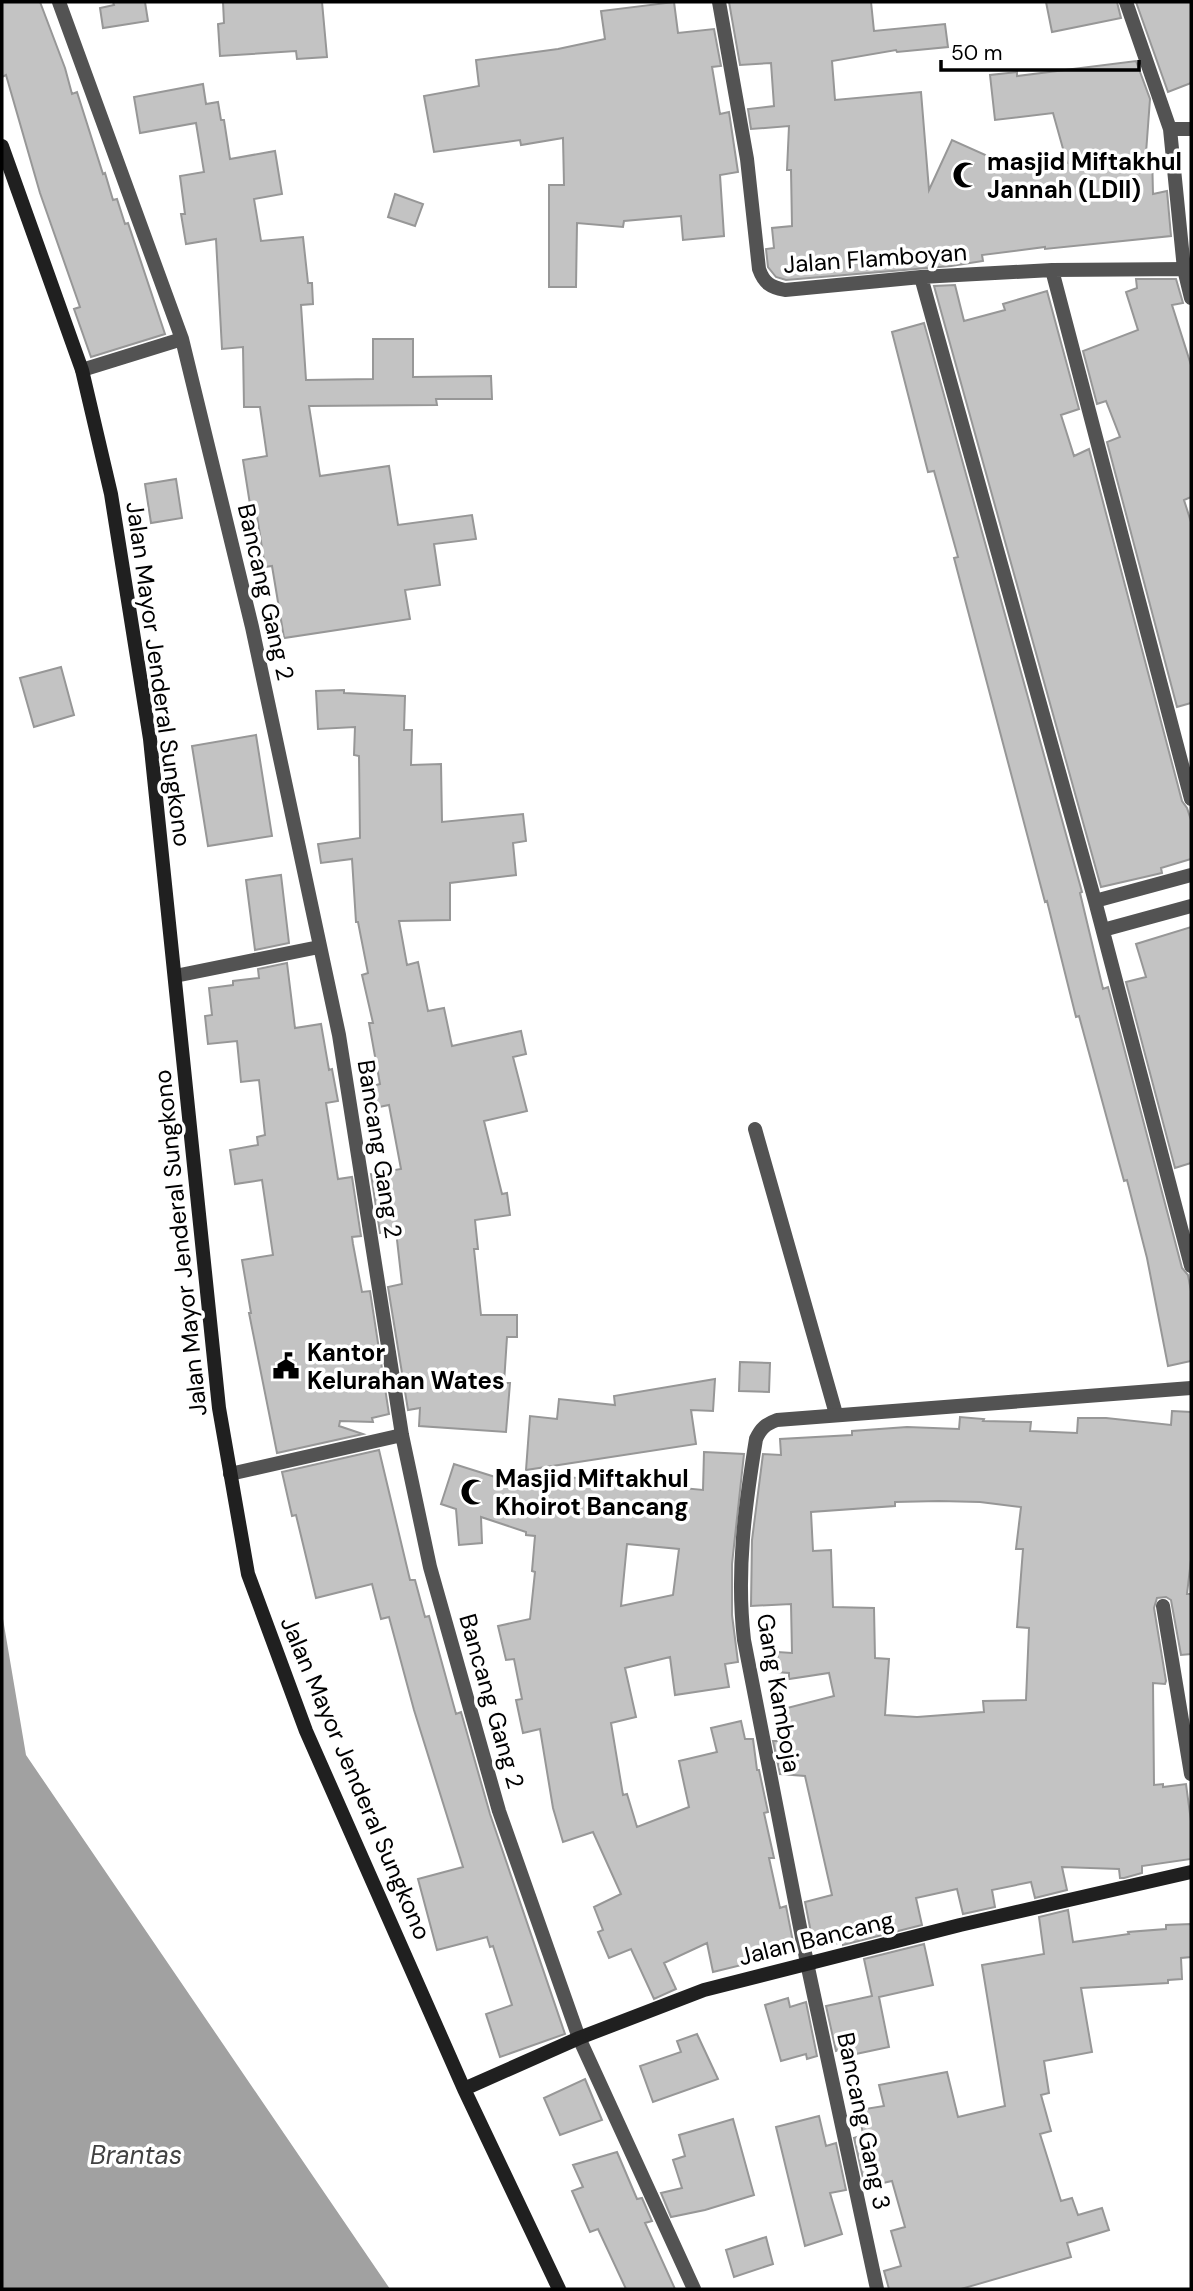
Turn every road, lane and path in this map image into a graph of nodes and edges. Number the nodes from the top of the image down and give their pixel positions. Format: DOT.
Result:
graph roads {
  1 [pos="59,2"];
  2 [pos="719,2"];
  3 [pos="1126,2"];
  4 [pos="1191,128"];
  5 [pos="1170,129"];
  6 [pos="2,146"];
  7 [pos="1188,269"];
  8 [pos="1052,271"];
  9 [pos="921,277"];
  10 [pos="1191,299"];
  11 [pos="182,339"];
  12 [pos="82,370"];
  13 [pos="1191,799"];
  14 [pos="1191,876"];
  15 [pos="1095,901"];
  16 [pos="1191,906"];
  17 [pos="1103,930"];
  18 [pos="319,947"];
  19 [pos="175,976"];
  20 [pos="755,1129"];
  21 [pos="1191,1266"];
  22 [pos="1191,1388"];
  23 [pos="836,1414"];
  24 [pos="402,1435"];
  25 [pos="230,1474"];
  26 [pos="1163,1606"];
  27 [pos="1191,1774"];
  28 [pos="1191,1872"];
  29 [pos="807,1963"];
  30 [pos="579,2038"];
  31 [pos="464,2089"];
  32 [pos="559,2289"];
  33 [pos="694,2289"];
  34 [pos="877,2289"];
  1 -- 11 [label="street, Bancang Gang 2"];
  2 -- 9 [label="street, Jalan Flamboyan"];
  3 -- 5 [label="street"];
  4 -- 5 [label="street"];
  5 -- 7 [label="street"];
  6 -- 12 [label="main road, Jalan Mayor Jenderal Sungkono"];
  7 -- 8 [label="street, Jalan Flamboyan"];
  7 -- 10 [label="street"];
  8 -- 9 [label="street, Jalan Flamboyan"];
  8 -- 13 [label="street"];
  9 -- 15 [label="street"];
  11 -- 12 [label="street"];
  11 -- 18 [label="street, Bancang Gang 2"];
  12 -- 19 [label="main road, Jalan Mayor Jenderal Sungkono"];
  14 -- 15 [label="street"];
  15 -- 17 [label="street"];
  16 -- 17 [label="street"];
  17 -- 21 [label="street"];
  18 -- 19 [label="street"];
  18 -- 24 [label="street, Bancang Gang 2"];
  19 -- 25 [label="main road, Jalan Mayor Jenderal Sungkono"];
  20 -- 23 [label="street"];
  22 -- 23 [label="street"];
  23 -- 29 [label="street, Gang Kamboja"];
  24 -- 25 [label="street"];
  24 -- 30 [label="street, Bancang Gang 2"];
  25 -- 31 [label="main road, Jalan Mayor Jenderal Sungkono"];
  26 -- 27 [label="street"];
  28 -- 29 [label="main road, Jalan Bancang"];
  29 -- 30 [label="main road, Jalan Bancang"];
  29 -- 34 [label="street, Bancang Gang 3"];
  30 -- 31 [label="main road, Jalan Bancang"];
  30 -- 33 [label="street, Bancang Gang 2"];
  31 -- 32 [label="main road, Jalan Mayor Jenderal Sungkono"];
}
